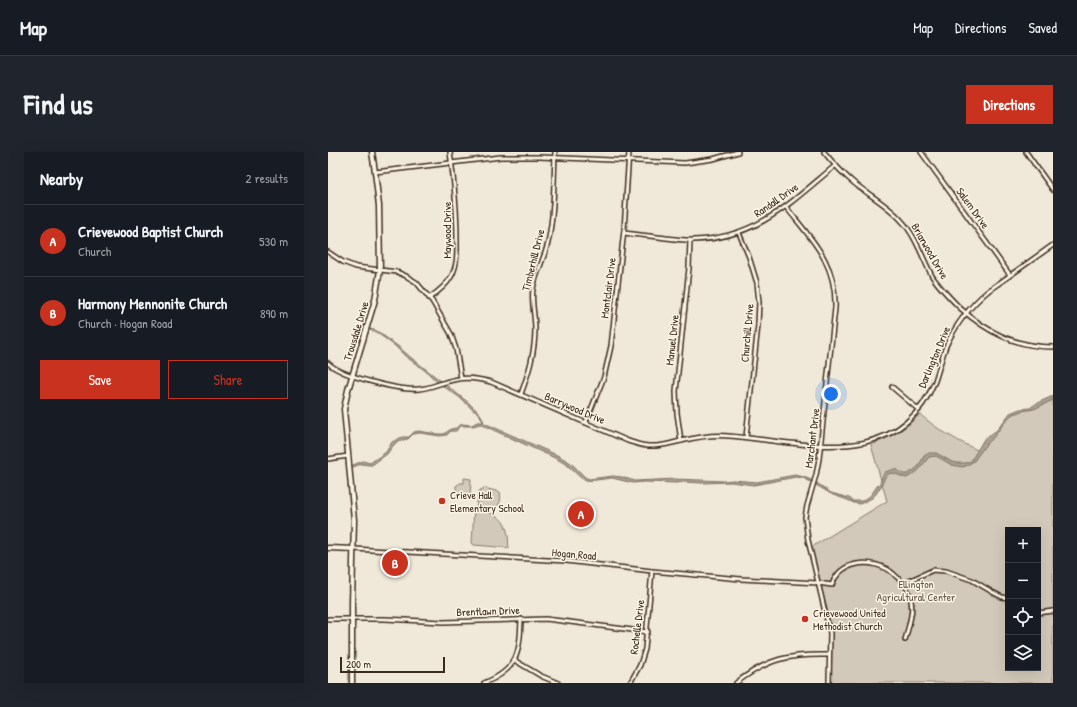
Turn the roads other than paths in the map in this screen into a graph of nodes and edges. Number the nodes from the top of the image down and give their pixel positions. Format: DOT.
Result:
graph roads {
  1 [pos="372,152"];
  2 [pos="450,152"];
  3 [pos="555,152"];
  4 [pos="629,152"];
  5 [pos="738,152"];
  6 [pos="824,152"];
  7 [pos="921,152"];
  8 [pos="1026,152"];
  9 [pos="555,157"];
  10 [pos="628,161"];
  11 [pos="451,162"];
  12 [pos="836,165"];
  13 [pos="375,172"];
  14 [pos="1053,190"];
  15 [pos="786,207"];
  16 [pos="624,233"];
  17 [pos="739,233"];
  18 [pos="690,240"];
  19 [pos="1053,245"];
  20 [pos="328,252"];
  21 [pos="380,270"];
  22 [pos="1010,275"];
  23 [pos="429,298"];
  24 [pos="966,313"];
  25 [pos="1053,347"];
  26 [pos="328,363"];
  27 [pos="352,375"];
  28 [pos="461,378"];
  29 [pos="892,387"];
  30 [pos="521,394"];
  31 [pos="918,410"];
  32 [pos="586,422"];
  33 [pos="746,437"];
  34 [pos="681,441"];
  35 [pos="821,445"];
  36 [pos="348,456"];
  37 [pos="328,458"];
  38 [pos="328,548"];
  39 [pos="354,549"];
  40 [pos="652,571"];
  41 [pos="818,582"];
  42 [pos="904,583"];
  43 [pos="1005,598"];
  44 [pos="1053,611"];
  45 [pos="1041,613"];
  46 [pos="328,619"];
  47 [pos="352,619"];
  48 [pos="521,619"];
  49 [pos="648,632"];
  50 [pos="905,640"];
  51 [pos="829,655"];
  52 [pos="514,660"];
  53 [pos="352,683"];
  54 [pos="484,683"];
  55 [pos="558,683"];
  56 [pos="630,683"];
  57 [pos="736,683"];
  58 [pos="829,683"];
  1 -- 13 [label="street, Trousdale Drive"];
  2 -- 11 [label="street, Maywood Drive"];
  3 -- 9 [label="street, Timberhill Drive"];
  4 -- 10 [label="street, Montclair Drive"];
  5 -- 10 [label="street"];
  6 -- 12 [label="street, Briarwood Drive"];
  7 -- 22 [label="street, Salem Drive"];
  8 -- 14 [label="street"];
  9 -- 10 [label="street"];
  9 -- 11 [label="street"];
  9 -- 30 [label="street, Timberhill Drive"];
  10 -- 16 [label="street, Montclair Drive"];
  11 -- 13 [label="street"];
  11 -- 23 [label="street, Maywood Drive"];
  12 -- 15 [label="street, Randall Drive"];
  12 -- 24 [label="street, Briarwood Drive"];
  13 -- 21 [label="street, Trousdale Drive"];
  15 -- 17 [label="street, Randall Drive"];
  15 -- 35 [label="street, Marchant Drive"];
  16 -- 18 [label="street, Randall Drive"];
  16 -- 32 [label="street, Montclair Drive"];
  17 -- 18 [label="street, Randall Drive"];
  17 -- 33 [label="street, Churchill Drive"];
  18 -- 34 [label="street, Manuel Drive"];
  19 -- 22 [label="street, Darlington Drive"];
  20 -- 21 [label="street"];
  21 -- 23 [label="street"];
  21 -- 27 [label="street, Trousdale Drive"];
  22 -- 24 [label="street, Darlington Drive"];
  23 -- 28 [label="street"];
  24 -- 25 [label="street, Briarwood Drive"];
  24 -- 31 [label="street, Darlington Drive"];
  26 -- 27 [label="street, Barrywood Drive"];
  27 -- 28 [label="street, Barrywood Drive"];
  27 -- 36 [label="street, Trousdale Drive"];
  28 -- 30 [label="street, Barrywood Drive"];
  29 -- 31 [label="street"];
  30 -- 32 [label="street, Barrywood Drive"];
  31 -- 35 [label="street, Darlington Drive"];
  32 -- 34 [label="street, Barrywood Drive"];
  33 -- 34 [label="street, Barrywood Drive"];
  33 -- 35 [label="street, Barrywood Drive"];
  35 -- 41 [label="street, Marchant Drive"];
  36 -- 37 [label="street"];
  36 -- 39 [label="street, Trousdale Drive"];
  38 -- 39 [label="street, Hogan Road"];
  39 -- 40 [label="street, Hogan Road"];
  39 -- 47 [label="street, Trousdale Drive"];
  40 -- 41 [label="street, Hogan Road"];
  40 -- 49 [label="street, Rochelle Drive"];
  41 -- 42 [label="street, Hogan Road"];
  41 -- 51 [label="street, Marchant Drive"];
  42 -- 43 [label="street"];
  42 -- 50 [label="street"];
  44 -- 45 [label="street"];
  46 -- 47 [label="street, Brentlawn Drive"];
  47 -- 48 [label="street, Brentlawn Drive"];
  47 -- 53 [label="street, Trousdale Drive"];
  48 -- 49 [label="street, Brentlawn Drive"];
  48 -- 52 [label="street"];
  49 -- 56 [label="street, Rochelle Drive"];
  51 -- 57 [label="street"];
  51 -- 58 [label="street, Marchant Drive"];
  52 -- 54 [label="street"];
  52 -- 55 [label="street"];
}
